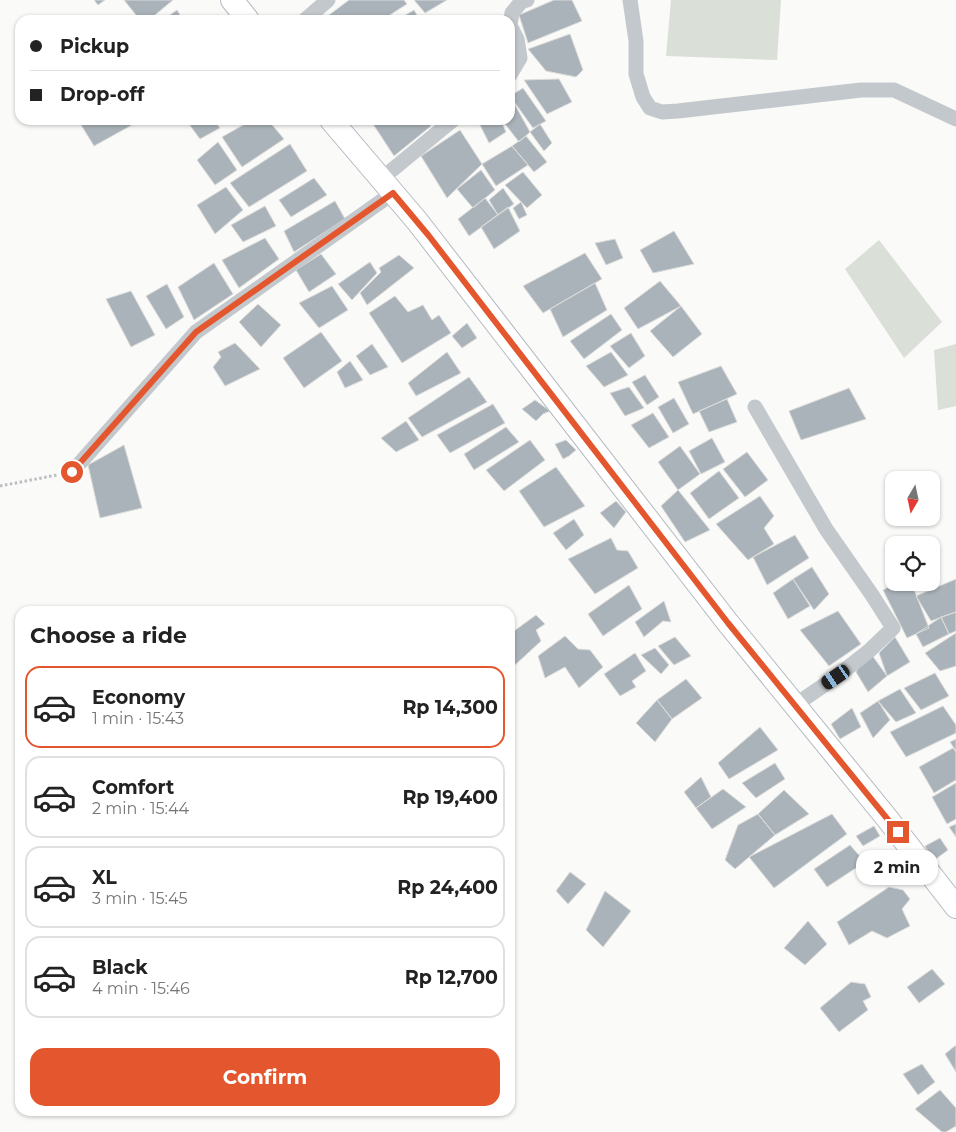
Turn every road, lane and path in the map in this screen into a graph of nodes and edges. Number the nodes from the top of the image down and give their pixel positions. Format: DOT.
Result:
graph roads {
  1 [pos="232,0"];
  2 [pos="328,0"];
  3 [pos="527,0"];
  4 [pos="630,0"];
  5 [pos="244,15"];
  6 [pos="310,15"];
  7 [pos="512,15"];
  8 [pos="515,34"];
  9 [pos="515,66"];
  10 [pos="956,118"];
  11 [pos="336,125"];
  12 [pos="449,125"];
  13 [pos="387,186"];
  14 [pos="755,407"];
  15 [pos="72,472"];
  16 [pos="0,486"];
  17 [pos="795,705"];
  18 [pos="956,907"];
  1 -- 5 [label="street"];
  2 -- 6 [label="street"];
  3 -- 7 [label="street"];
  4 -- 10 [label="street"];
  8 -- 9 [label="street"];
  11 -- 13 [label="street"];
  12 -- 13 [label="street"];
  13 -- 15 [label="street"];
  13 -- 17 [label="street"];
  14 -- 17 [label="street"];
  15 -- 16 [label="path"];
  17 -- 18 [label="street"];
}
